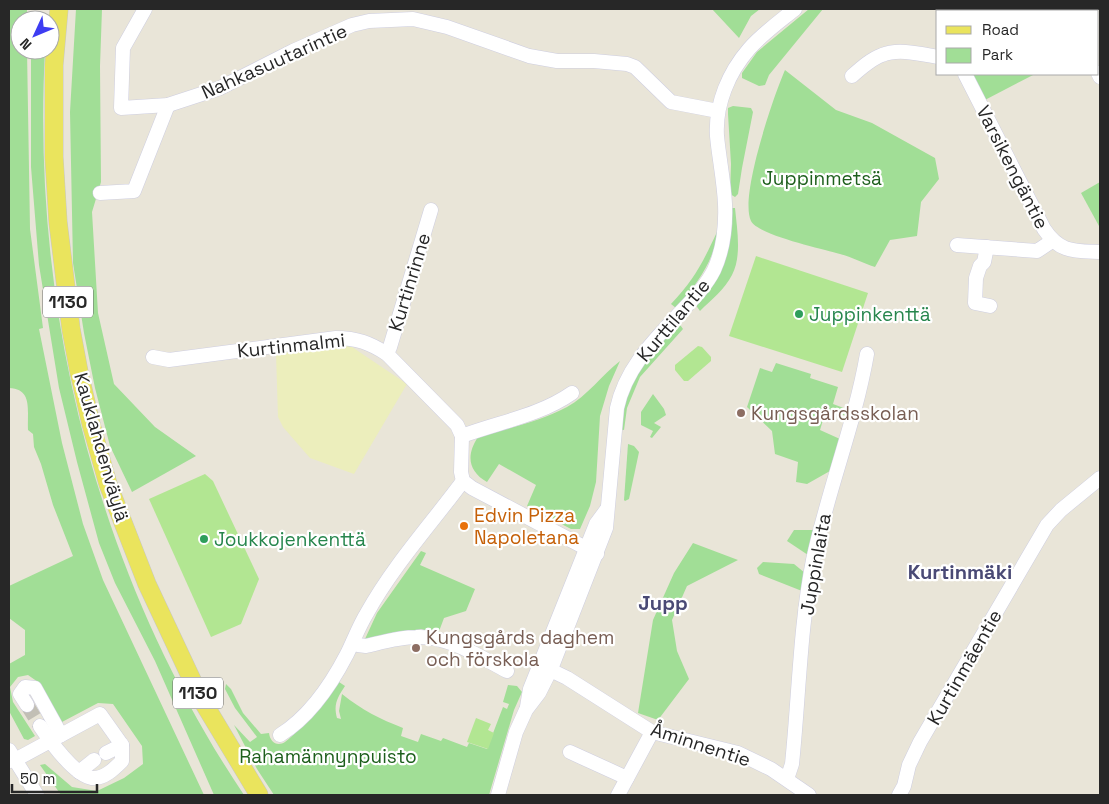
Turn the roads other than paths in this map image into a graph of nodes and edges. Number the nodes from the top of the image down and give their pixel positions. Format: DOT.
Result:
graph roads {
  1 [pos="59,9"];
  2 [pos="145,9"];
  3 [pos="795,9"];
  4 [pos="936,57"];
  5 [pos="965,75"];
  6 [pos="852,76"];
  7 [pos="163,106"];
  8 [pos="718,111"];
  9 [pos="100,193"];
  10 [pos="431,210"];
  11 [pos="1052,241"];
  12 [pos="986,247"];
  13 [pos="962,249"];
  14 [pos="1100,252"];
  15 [pos="990,306"];
  16 [pos="387,354"];
  17 [pos="866,354"];
  18 [pos="153,357"];
  19 [pos="572,393"];
  20 [pos="462,436"];
  21 [pos="1100,478"];
  22 [pos="463,481"];
  23 [pos="591,551"];
  24 [pos="353,642"];
  25 [pos="546,667"];
  26 [pos="506,671"];
  27 [pos="27,705"];
  28 [pos="40,726"];
  29 [pos="652,732"];
  30 [pos="280,734"];
  31 [pos="55,738"];
  32 [pos="122,745"];
  33 [pos="570,752"];
  34 [pos="11,757"];
  35 [pos="79,772"];
  36 [pos="627,778"];
  37 [pos="787,779"];
  38 [pos="37,795"];
  39 [pos="259,795"];
  40 [pos="498,795"];
  41 [pos="618,795"];
  42 [pos="809,795"];
  43 [pos="899,795"];
  1 -- 39 [label="main road, Kauklahdenväylä / 1130"];
  2 -- 7 [label="street, Nahkasuutarintie"];
  3 -- 8 [label="street, Kurttilantie"];
  4 -- 6 [label="street"];
  5 -- 11 [label="street, Varsikengäntie"];
  7 -- 8 [label="street, Nahkasuutarintie"];
  7 -- 9 [label="street"];
  8 -- 23 [label="street, Kurttilantie"];
  10 -- 16 [label="street, Kurtinrinne"];
  11 -- 12 [label="street"];
  11 -- 14 [label="street, Varsikengäntie"];
  12 -- 13 [label="street"];
  12 -- 15 [label="street"];
  16 -- 18 [label="street, Kurtinmalmi"];
  16 -- 20 [label="street, Kurtinmalmi"];
  17 -- 37 [label="street, Juppinlaita"];
  19 -- 20 [label="street"];
  20 -- 22 [label="street"];
  21 -- 43 [label="street, Kurtinmäentie"];
  22 -- 23 [label="street"];
  22 -- 24 [label="street"];
  23 -- 25 [label="street, Kurttilantie"];
  24 -- 26 [label="street"];
  24 -- 30 [label="street"];
  25 -- 29 [label="street, Åminnentie"];
  25 -- 40 [label="street, Kurttilantie"];
  27 -- 31 [label="street"];
  28 -- 31 [label="street"];
  29 -- 36 [label="street"];
  29 -- 37 [label="street, Åminnentie"];
  31 -- 32 [label="street"];
  31 -- 34 [label="street"];
  31 -- 35 [label="street"];
  32 -- 35 [label="street"];
  32 -- 35 [label="street"];
  33 -- 36 [label="street"];
  34 -- 38 [label="street"];
  36 -- 41 [label="street"];
  37 -- 42 [label="street, Åminnentie"];
}
